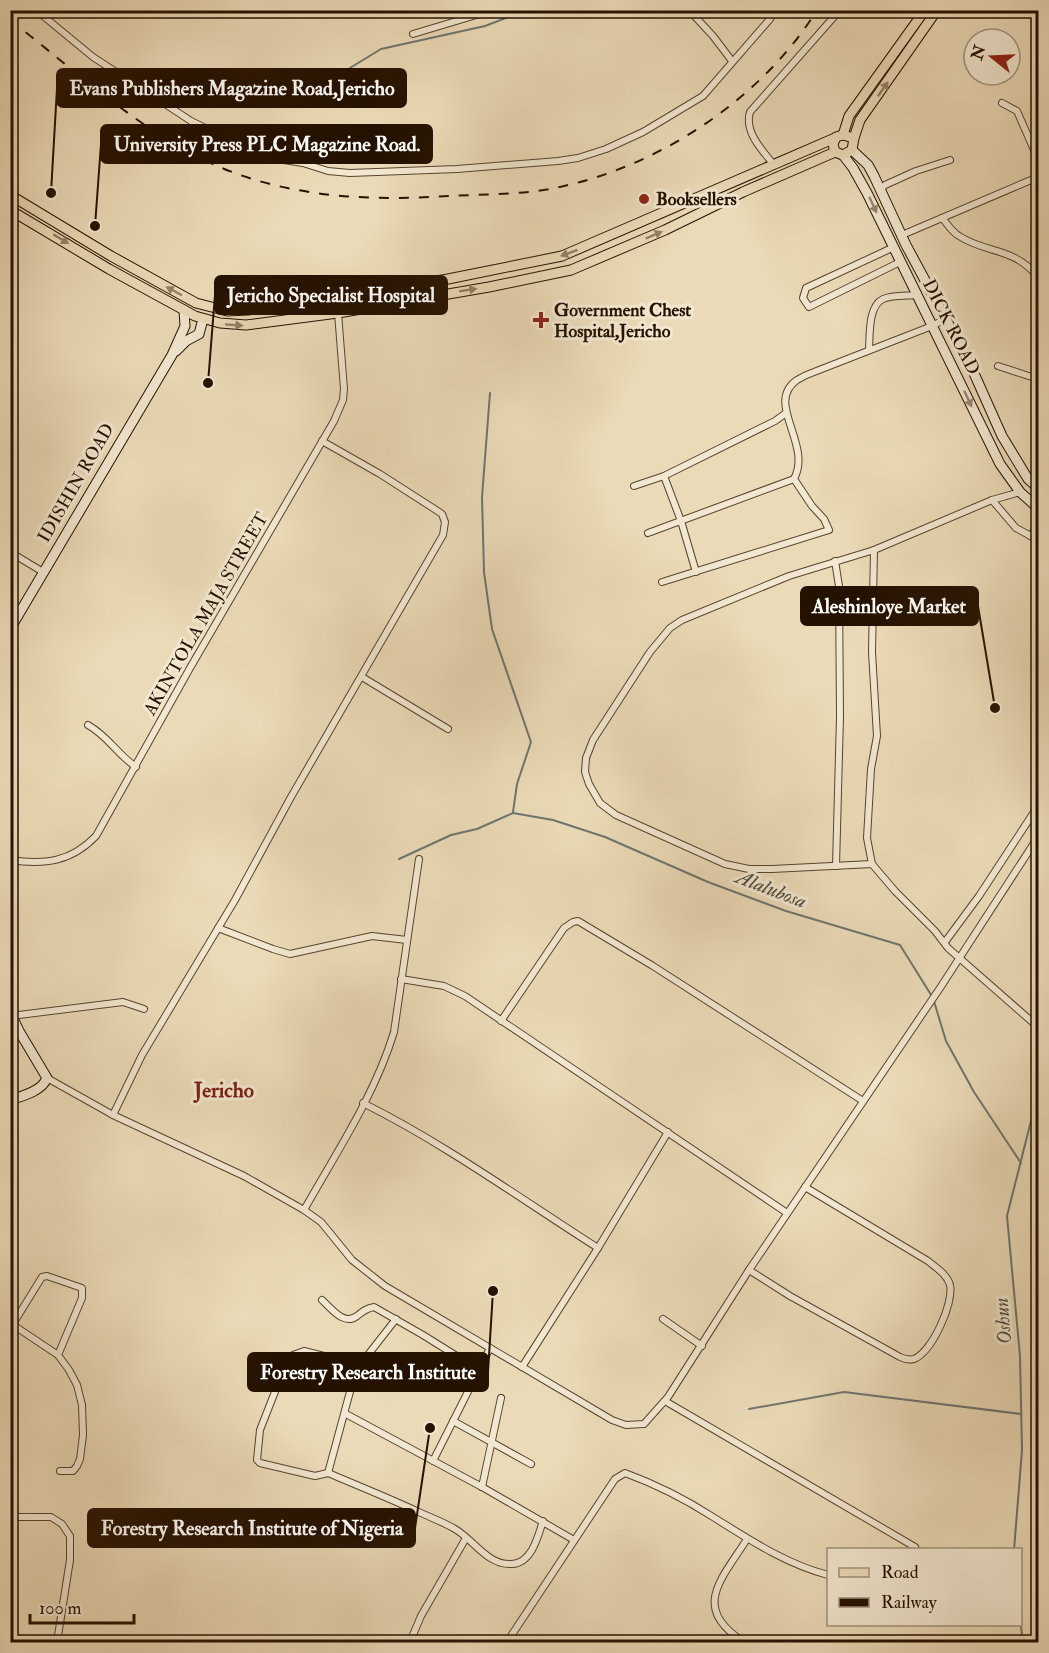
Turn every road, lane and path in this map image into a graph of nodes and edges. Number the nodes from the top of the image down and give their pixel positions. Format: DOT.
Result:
graph roads {
  1 [pos="36,10"];
  2 [pos="493,10"];
  3 [pos="689,10"];
  4 [pos="770,10"];
  5 [pos="840,10"];
  6 [pos="925,10"];
  7 [pos="937,11"];
  8 [pos="413,34"];
  9 [pos="732,62"];
  10 [pos="1002,103"];
  11 [pos="839,137"];
  12 [pos="854,138"];
  13 [pos="843,153"];
  14 [pos="1038,159"];
  15 [pos="950,160"];
  16 [pos="774,165"];
  17 [pos="1038,177"];
  18 [pos="881,189"];
  19 [pos="10,195"];
  20 [pos="10,210"];
  21 [pos="943,219"];
  22 [pos="902,235"];
  23 [pos="892,248"];
  24 [pos="900,262"];
  25 [pos="1037,275"];
  26 [pos="448,279"];
  27 [pos="448,293"];
  28 [pos="917,295"];
  29 [pos="184,310"];
  30 [pos="338,313"];
  31 [pos="947,318"];
  32 [pos="203,319"];
  33 [pos="933,326"];
  34 [pos="869,349"];
  35 [pos="172,355"];
  36 [pos="998,366"];
  37 [pos="1038,378"];
  38 [pos="786,413"];
  39 [pos="322,441"];
  40 [pos="664,476"];
  41 [pos="794,479"];
  42 [pos="634,486"];
  43 [pos="1038,488"];
  44 [pos="1020,492"];
  45 [pos="992,500"];
  46 [pos="1038,508"];
  47 [pos="681,521"];
  48 [pos="1038,526"];
  49 [pos="648,532"];
  50 [pos="1030,536"];
  51 [pos="1038,540"];
  52 [pos="874,550"];
  53 [pos="10,552"];
  54 [pos="835,561"];
  55 [pos="44,572"];
  56 [pos="696,572"];
  57 [pos="662,582"];
  58 [pos="10,629"];
  59 [pos="362,677"];
  60 [pos="88,725"];
  61 [pos="448,729"];
  62 [pos="136,767"];
  63 [pos="1038,806"];
  64 [pos="1038,837"];
  65 [pos="419,859"];
  66 [pos="10,860"];
  67 [pos="872,864"];
  68 [pos="836,866"];
  69 [pos="218,928"];
  70 [pos="407,940"];
  71 [pos="945,942"];
  72 [pos="960,957"];
  73 [pos="401,979"];
  74 [pos="144,1009"];
  75 [pos="11,1014"];
  76 [pos="501,1021"];
  77 [pos="1038,1027"];
  78 [pos="47,1078"];
  79 [pos="10,1100"];
  80 [pos="863,1101"];
  81 [pos="363,1103"];
  82 [pos="113,1114"];
  83 [pos="668,1132"];
  84 [pos="805,1187"];
  85 [pos="304,1210"];
  86 [pos="787,1214"];
  87 [pos="598,1248"];
  88 [pos="749,1270"];
  89 [pos="322,1300"];
  90 [pos="396,1319"];
  91 [pos="663,1319"];
  92 [pos="12,1324"];
  93 [pos="702,1346"];
  94 [pos="490,1348"];
  95 [pos="58,1355"];
  96 [pos="360,1365"];
  97 [pos="522,1367"];
  98 [pos="479,1370"];
  99 [pos="501,1398"];
  100 [pos="665,1401"];
  101 [pos="346,1414"];
  102 [pos="453,1422"];
  103 [pos="491,1443"];
  104 [pos="433,1461"];
  105 [pos="531,1464"];
  106 [pos="60,1471"];
  107 [pos="328,1473"];
  108 [pos="482,1487"];
  109 [pos="10,1517"];
  110 [pos="543,1521"];
  111 [pos="466,1538"];
  112 [pos="747,1539"];
  113 [pos="574,1540"];
  114 [pos="915,1547"];
  115 [pos="827,1575"];
  116 [pos="57,1642"];
  117 [pos="410,1642"];
  118 [pos="507,1642"];
  119 [pos="744,1642"];
  1 -- 9 [label="street"];
  2 -- 8 [label="street"];
  3 -- 9 [label="street"];
  4 -- 9 [label="street"];
  5 -- 16 [label="street"];
  6 -- 11 [label="main road"];
  12 -- 7 [label="main road, one-way"];
  10 -- 14 [label="street"];
  11 -- 12 [label="main road"];
  11 -- 13 [label="main road"];
  11 -- 16 [label="main road"];
  12 -- 13 [label="main road"];
  13 -- 18 [label="main road, DICK ROAD"];
  13 -- 23 [label="main road, DICK ROAD, one-way"];
  27 -- 13 [label="main road, one-way"];
  15 -- 18 [label="street"];
  16 -- 26 [label="main road, one-way"];
  17 -- 21 [label="street"];
  18 -- 22 [label="main road, DICK ROAD"];
  26 -- 19 [label="main road, one-way"];
  20 -- 29 [label="main road, one-way"];
  21 -- 22 [label="street"];
  21 -- 25 [label="street"];
  22 -- 31 [label="main road, DICK ROAD"];
  23 -- 24 [label="main road, DICK ROAD"];
  23 -- 24 [label="street"];
  24 -- 28 [label="main road, DICK ROAD"];
  26 -- 27 [label="main road"];
  27 -- 30 [label="main road"];
  28 -- 33 [label="main road, DICK ROAD"];
  28 -- 34 [label="street"];
  29 -- 32 [label="main road"];
  29 -- 35 [label="main road"];
  32 -- 30 [label="main road, one-way"];
  30 -- 39 [label="street, AKINTOLA MAJA STREET"];
  31 -- 33 [label="street"];
  31 -- 43 [label="main road, DICK ROAD"];
  32 -- 35 [label="main road"];
  33 -- 34 [label="street"];
  33 -- 44 [label="main road, DICK ROAD, one-way"];
  34 -- 38 [label="street"];
  35 -- 55 [label="main road, IDISHIN ROAD"];
  36 -- 37 [label="street"];
  38 -- 40 [label="street"];
  38 -- 41 [label="street"];
  39 -- 59 [label="street"];
  39 -- 62 [label="street, AKINTOLA MAJA STREET"];
  40 -- 42 [label="street"];
  40 -- 47 [label="street"];
  41 -- 47 [label="street"];
  41 -- 56 [label="street"];
  44 -- 45 [label="street"];
  44 -- 46 [label="main road, DICK ROAD"];
  45 -- 50 [label="street"];
  45 -- 52 [label="street"];
  47 -- 49 [label="street"];
  47 -- 56 [label="street"];
  48 -- 50 [label="street"];
  50 -- 51 [label="street"];
  52 -- 54 [label="street"];
  52 -- 67 [label="street"];
  53 -- 55 [label="street"];
  54 -- 68 [label="street"];
  54 -- 68 [label="street"];
  55 -- 58 [label="main road, IDISHIN ROAD"];
  56 -- 57 [label="street"];
  59 -- 61 [label="street"];
  59 -- 69 [label="street"];
  60 -- 62 [label="street"];
  62 -- 66 [label="street, AKINTOLA MAJA STREET"];
  63 -- 71 [label="street"];
  64 -- 72 [label="street"];
  65 -- 70 [label="street"];
  67 -- 68 [label="street"];
  67 -- 71 [label="street"];
  69 -- 70 [label="street"];
  69 -- 82 [label="street"];
  70 -- 73 [label="street"];
  71 -- 72 [label="street"];
  72 -- 77 [label="street"];
  72 -- 80 [label="street"];
  73 -- 76 [label="street"];
  73 -- 81 [label="street"];
  74 -- 75 [label="street"];
  75 -- 78 [label="main road"];
  76 -- 80 [label="street"];
  76 -- 83 [label="street"];
  78 -- 79 [label="main road"];
  78 -- 82 [label="street"];
  80 -- 84 [label="street"];
  81 -- 85 [label="street"];
  81 -- 87 [label="street"];
  82 -- 85 [label="street"];
  83 -- 86 [label="street"];
  83 -- 87 [label="street"];
  84 -- 86 [label="street"];
  84 -- 88 [label="street"];
  85 -- 94 [label="street"];
  86 -- 88 [label="street"];
  87 -- 97 [label="street"];
  88 -- 93 [label="street"];
  89 -- 90 [label="street"];
  90 -- 96 [label="street"];
  90 -- 98 [label="street"];
  91 -- 93 [label="street"];
  92 -- 95 [label="street"];
  92 -- 95 [label="street"];
  93 -- 100 [label="street"];
  94 -- 97 [label="street"];
  94 -- 98 [label="street"];
  95 -- 106 [label="street"];
  96 -- 101 [label="street"];
  96 -- 107 [label="street"];
  97 -- 100 [label="street"];
  98 -- 102 [label="street"];
  99 -- 103 [label="street"];
  100 -- 114 [label="street"];
  101 -- 104 [label="street"];
  101 -- 107 [label="street"];
  102 -- 103 [label="street"];
  102 -- 104 [label="street"];
  103 -- 105 [label="street"];
  103 -- 108 [label="street"];
  104 -- 108 [label="street"];
  107 -- 111 [label="street"];
  108 -- 110 [label="street"];
  109 -- 116 [label="street"];
  110 -- 111 [label="street"];
  110 -- 113 [label="street"];
  111 -- 117 [label="street"];
  112 -- 113 [label="street"];
  112 -- 115 [label="street"];
  112 -- 119 [label="street"];
  113 -- 118 [label="street"];
}
